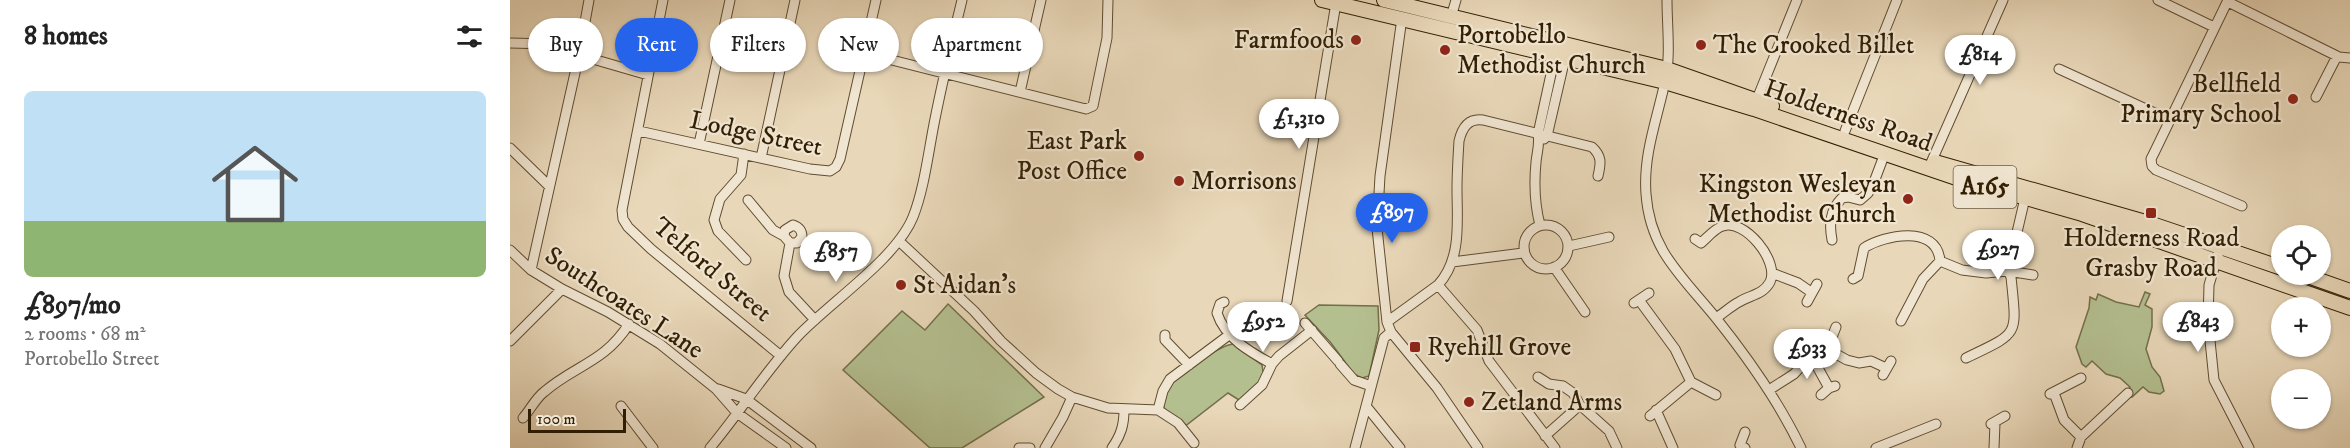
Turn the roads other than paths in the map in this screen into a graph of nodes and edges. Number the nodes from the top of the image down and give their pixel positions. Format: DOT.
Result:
graph roads {
  1 [pos="589,0"];
  2 [pos="663,0"];
  3 [pos="730,0"];
  4 [pos="795,0"];
  5 [pos="876,0"];
  6 [pos="962,0"];
  7 [pos="1041,0"];
  8 [pos="1108,0"];
  9 [pos="1322,0"];
  10 [pos="1384,0"];
  11 [pos="1456,0"];
  12 [pos="1667,0"];
  13 [pos="1797,0"];
  14 [pos="1897,0"];
  15 [pos="2003,0"];
  16 [pos="2158,0"];
  17 [pos="2228,1"];
  18 [pos="1336,3"];
  19 [pos="1451,17"];
  20 [pos="586,18"];
  21 [pos="872,18"];
  22 [pos="1402,18"];
  23 [pos="2214,27"];
  24 [pos="510,43"];
  25 [pos="528,43"];
  26 [pos="1562,50"];
  27 [pos="2337,56"];
  28 [pos="2350,58"];
  29 [pos="603,62"];
  30 [pos="899,62"];
  31 [pos="2060,69"];
  32 [pos="575,72"];
  33 [pos="860,72"];
  34 [pos="944,73"];
  35 [pos="648,75"];
  36 [pos="1666,75"];
  37 [pos="1020,92"];
  38 [pos="2316,97"];
  39 [pos="1755,105"];
  40 [pos="2170,120"];
  41 [pos="639,131"];
  42 [pos="1845,131"];
  43 [pos="1542,138"];
  44 [pos="699,144"];
  45 [pos="510,148"];
  46 [pos="1885,153"];
  47 [pos="744,154"];
  48 [pos="761,158"];
  49 [pos="1930,165"];
  50 [pos="1601,171"];
  51 [pos="549,186"];
  52 [pos="2025,198"];
  53 [pos="748,200"];
  54 [pos="2242,206"];
  55 [pos="1540,225"];
  56 [pos="1610,237"];
  57 [pos="1695,239"];
  58 [pos="1832,241"];
  59 [pos="899,242"];
  60 [pos="1569,246"];
  61 [pos="510,250"];
  62 [pos="1523,253"];
  63 [pos="2218,254"];
  64 [pos="746,260"];
  65 [pos="1940,261"];
  66 [pos="1452,262"];
  67 [pos="2271,266"];
  68 [pos="1554,267"];
  69 [pos="531,270"];
  70 [pos="2008,271"];
  71 [pos="1772,273"];
  72 [pos="2033,275"];
  73 [pos="1853,279"];
  74 [pos="2331,283"];
  75 [pos="1438,285"];
  76 [pos="2349,288"];
  77 [pos="561,289"];
  78 [pos="1649,292"];
  79 [pos="1287,302"];
  80 [pos="1808,302"];
  81 [pos="1218,305"];
  82 [pos="2347,306"];
  83 [pos="1585,312"];
  84 [pos="1716,318"];
  85 [pos="815,320"];
  86 [pos="1902,321"];
  87 [pos="1387,322"];
  88 [pos="629,324"];
  89 [pos="1833,330"];
  90 [pos="1391,332"];
  91 [pos="1229,335"];
  92 [pos="1163,340"];
  93 [pos="510,341"];
  94 [pos="1831,348"];
  95 [pos="1969,353"];
  96 [pos="781,356"];
  97 [pos="1813,359"];
  98 [pos="1272,364"];
  99 [pos="1189,365"];
  100 [pos="1887,368"];
  101 [pos="1538,377"];
  102 [pos="2081,378"];
  103 [pos="1692,382"];
  104 [pos="1371,386"];
  105 [pos="717,389"];
  106 [pos="1769,390"];
  107 [pos="1713,391"];
  108 [pos="1821,395"];
  109 [pos="1072,397"];
  110 [pos="746,399"];
  111 [pos="2125,399"];
  112 [pos="1240,405"];
  113 [pos="1580,405"];
  114 [pos="621,406"];
  115 [pos="1366,406"];
  116 [pos="1124,410"];
  117 [pos="1158,410"];
  118 [pos="737,413"];
  119 [pos="2005,416"];
  120 [pos="523,418"];
  121 [pos="1936,424"];
  122 [pos="1744,432"];
  123 [pos="1545,436"];
  124 [pos="2081,437"];
  125 [pos="1194,443"];
  126 [pos="1739,447"];
  127 [pos="653,448"];
  128 [pos="710,448"];
  129 [pos="786,448"];
  130 [pos="811,448"];
  131 [pos="1019,448"];
  132 [pos="1030,448"];
  133 [pos="1045,448"];
  134 [pos="1112,448"];
  135 [pos="1355,448"];
  136 [pos="1400,448"];
  137 [pos="1478,448"];
  138 [pos="1555,448"];
  139 [pos="1617,448"];
  140 [pos="1673,448"];
  141 [pos="1801,448"];
  142 [pos="1876,448"];
  143 [pos="1994,448"];
  144 [pos="2077,448"];
  145 [pos="2249,448"];
  1 -- 20 [label="street"];
  2 -- 35 [label="street, Telford Street"];
  3 -- 44 [label="street"];
  4 -- 48 [label="street"];
  5 -- 21 [label="street, Lodge Street"];
  6 -- 34 [label="street"];
  7 -- 37 [label="street"];
  8 -- 37 [label="street"];
  9 -- 18 [label="highway, Holderness Road / A165"];
  10 -- 19 [label="highway, Holderness Road / A165"];
  11 -- 19 [label="street"];
  12 -- 36 [label="street"];
  13 -- 39 [label="street"];
  14 -- 42 [label="street"];
  15 -- 49 [label="street"];
  16 -- 23 [label="street"];
  17 -- 23 [label="street"];
  17 -- 27 [label="street"];
  18 -- 22 [label="highway, Holderness Road / A165"];
  18 -- 79 [label="street"];
  19 -- 26 [label="highway, Holderness Road / A165"];
  22 -- 26 [label="highway, Holderness Road / A165"];
  22 -- 87 [label="street"];
  23 -- 40 [label="street"];
  24 -- 25 [label="street"];
  26 -- 36 [label="highway, Holderness Road / A165"];
  26 -- 43 [label="street"];
  27 -- 28 [label="street"];
  27 -- 38 [label="street"];
  29 -- 35 [label="street"];
  30 -- 34 [label="street"];
  31 -- 40 [label="street"];
  32 -- 51 [label="street"];
  33 -- 48 [label="street, Lodge Street"];
  34 -- 37 [label="street"];
  34 -- 59 [label="street"];
  35 -- 41 [label="street, Telford Street"];
  36 -- 39 [label="highway, Holderness Road / A165"];
  36 -- 84 [label="street"];
  39 -- 42 [label="highway, Holderness Road / A165"];
  39 -- 46 [label="highway, Holderness Road / A165"];
  40 -- 54 [label="street"];
  41 -- 44 [label="street, Lodge Street"];
  41 -- 96 [label="street, Telford Street"];
  42 -- 49 [label="highway, Holderness Road / A165"];
  43 -- 50 [label="street"];
  43 -- 55 [label="street"];
  43 -- 66 [label="street"];
  44 -- 47 [label="street, Lodge Street"];
  45 -- 51 [label="street"];
  46 -- 49 [label="highway, Holderness Road / A165"];
  46 -- 58 [label="street"];
  47 -- 48 [label="street, Lodge Street"];
  47 -- 64 [label="street"];
  49 -- 52 [label="highway, Holderness Road / A165"];
  49 -- 63 [label="highway, Holderness Road / A165"];
  51 -- 69 [label="street"];
  52 -- 63 [label="highway, Holderness Road / A165"];
  52 -- 70 [label="street"];
  53 -- 85 [label="street"];
  55 -- 60 [label="street"];
  55 -- 62 [label="street"];
  56 -- 60 [label="street"];
  57 -- 71 [label="street"];
  59 -- 85 [label="street"];
  59 -- 109 [label="street"];
  60 -- 68 [label="street"];
  61 -- 69 [label="street, Southcoates Lane"];
  62 -- 66 [label="street"];
  62 -- 68 [label="street"];
  63 -- 67 [label="highway, Holderness Road / A165"];
  63 -- 82 [label="highway, Holderness Road / A165"];
  63 -- 145 [label="street"];
  65 -- 70 [label="street"];
  65 -- 73 [label="street"];
  65 -- 86 [label="street"];
  66 -- 75 [label="street"];
  68 -- 83 [label="street"];
  69 -- 77 [label="street, Southcoates Lane"];
  70 -- 72 [label="street"];
  70 -- 95 [label="street"];
  71 -- 80 [label="street"];
  71 -- 84 [label="street"];
  74 -- 76 [label="highway"];
  75 -- 87 [label="street"];
  75 -- 123 [label="street"];
  76 -- 82 [label="street"];
  77 -- 88 [label="street, Southcoates Lane"];
  77 -- 93 [label="street"];
  78 -- 103 [label="street"];
  81 -- 91 [label="street"];
  84 -- 106 [label="street"];
  85 -- 96 [label="street"];
  87 -- 90 [label="street"];
  88 -- 105 [label="street, Southcoates Lane"];
  88 -- 120 [label="street"];
  89 -- 94 [label="street"];
  90 -- 104 [label="street"];
  90 -- 137 [label="street"];
  91 -- 98 [label="street"];
  91 -- 99 [label="street"];
  92 -- 99 [label="street"];
  94 -- 97 [label="street"];
  94 -- 100 [label="street"];
  96 -- 110 [label="street"];
  97 -- 106 [label="street"];
  97 -- 108 [label="street"];
  98 -- 104 [label="street"];
  98 -- 112 [label="street"];
  99 -- 117 [label="street"];
  101 -- 113 [label="street"];
  102 -- 124 [label="street"];
  103 -- 107 [label="street"];
  103 -- 140 [label="street"];
  104 -- 115 [label="street"];
  105 -- 110 [label="street, Southcoates Lane"];
  105 -- 118 [label="street, Southcoates Lane"];
  106 -- 141 [label="street"];
  109 -- 116 [label="street"];
  109 -- 133 [label="street"];
  110 -- 118 [label="street"];
  110 -- 130 [label="street, Southcoates Lane"];
  111 -- 124 [label="street"];
  113 -- 123 [label="street"];
  113 -- 139 [label="street"];
  114 -- 127 [label="street"];
  115 -- 135 [label="street"];
  115 -- 136 [label="street"];
  116 -- 117 [label="street"];
  116 -- 134 [label="street"];
  117 -- 125 [label="street"];
  118 -- 128 [label="street"];
  118 -- 129 [label="street, Southcoates Lane"];
  119 -- 143 [label="street"];
  121 -- 142 [label="street"];
  122 -- 126 [label="street"];
  123 -- 138 [label="street"];
  124 -- 144 [label="street"];
  131 -- 132 [label="street"];
}
